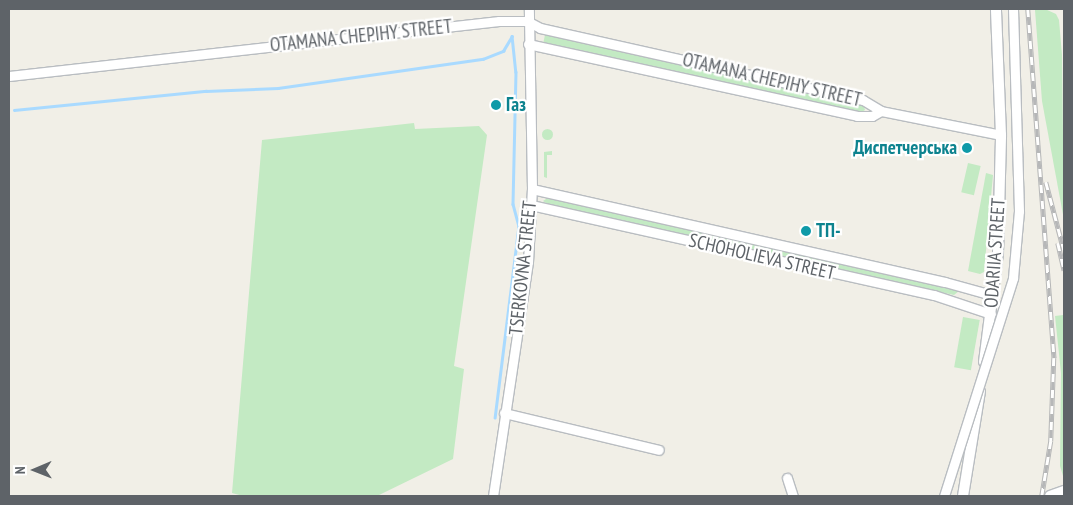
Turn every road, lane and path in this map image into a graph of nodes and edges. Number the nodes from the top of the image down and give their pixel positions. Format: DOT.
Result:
graph roads {
  1 [pos="529,9"];
  2 [pos="996,9"];
  3 [pos="1013,9"];
  4 [pos="527,21"];
  5 [pos="528,44"];
  6 [pos="9,76"];
  7 [pos="881,111"];
  8 [pos="1001,135"];
  9 [pos="532,189"];
  10 [pos="531,205"];
  11 [pos="992,296"];
  12 [pos="991,314"];
  13 [pos="504,413"];
  14 [pos="659,450"];
  15 [pos="787,478"];
  16 [pos="1064,491"];
  17 [pos="493,496"];
  18 [pos="793,496"];
  19 [pos="944,496"];
  20 [pos="963,496"];
  21 [pos="1050,496"];
  1 -- 4 [label="street, TSERKOVNA STREET"];
  2 -- 8 [label="street, ODARIIA STREET"];
  3 -- 19 [label="street, bridge"];
  4 -- 5 [label="street, TSERKOVNA STREET"];
  4 -- 6 [label="street, OTAMANA CHEPIHY STREET"];
  4 -- 7 [label="street, OTAMANA CHEPIHY STREET"];
  5 -- 7 [label="street, OTAMANA CHEPIHY STREET"];
  5 -- 9 [label="street, TSERKOVNA STREET"];
  7 -- 8 [label="street, OTAMANA CHEPIHY STREET"];
  8 -- 11 [label="street, ODARIIA STREET"];
  9 -- 10 [label="street, TSERKOVNA STREET"];
  9 -- 11 [label="street, SCHOHOLIEVA STREET"];
  10 -- 12 [label="street, SCHOHOLIEVA STREET"];
  10 -- 13 [label="street, TSERKOVNA STREET"];
  11 -- 12 [label="street, ODARIIA STREET"];
  12 -- 20 [label="street, ODARIIA STREET"];
  13 -- 14 [label="street"];
  13 -- 17 [label="street, TSERKOVNA STREET"];
  15 -- 18 [label="street"];
  16 -- 21 [label="street"];
}
